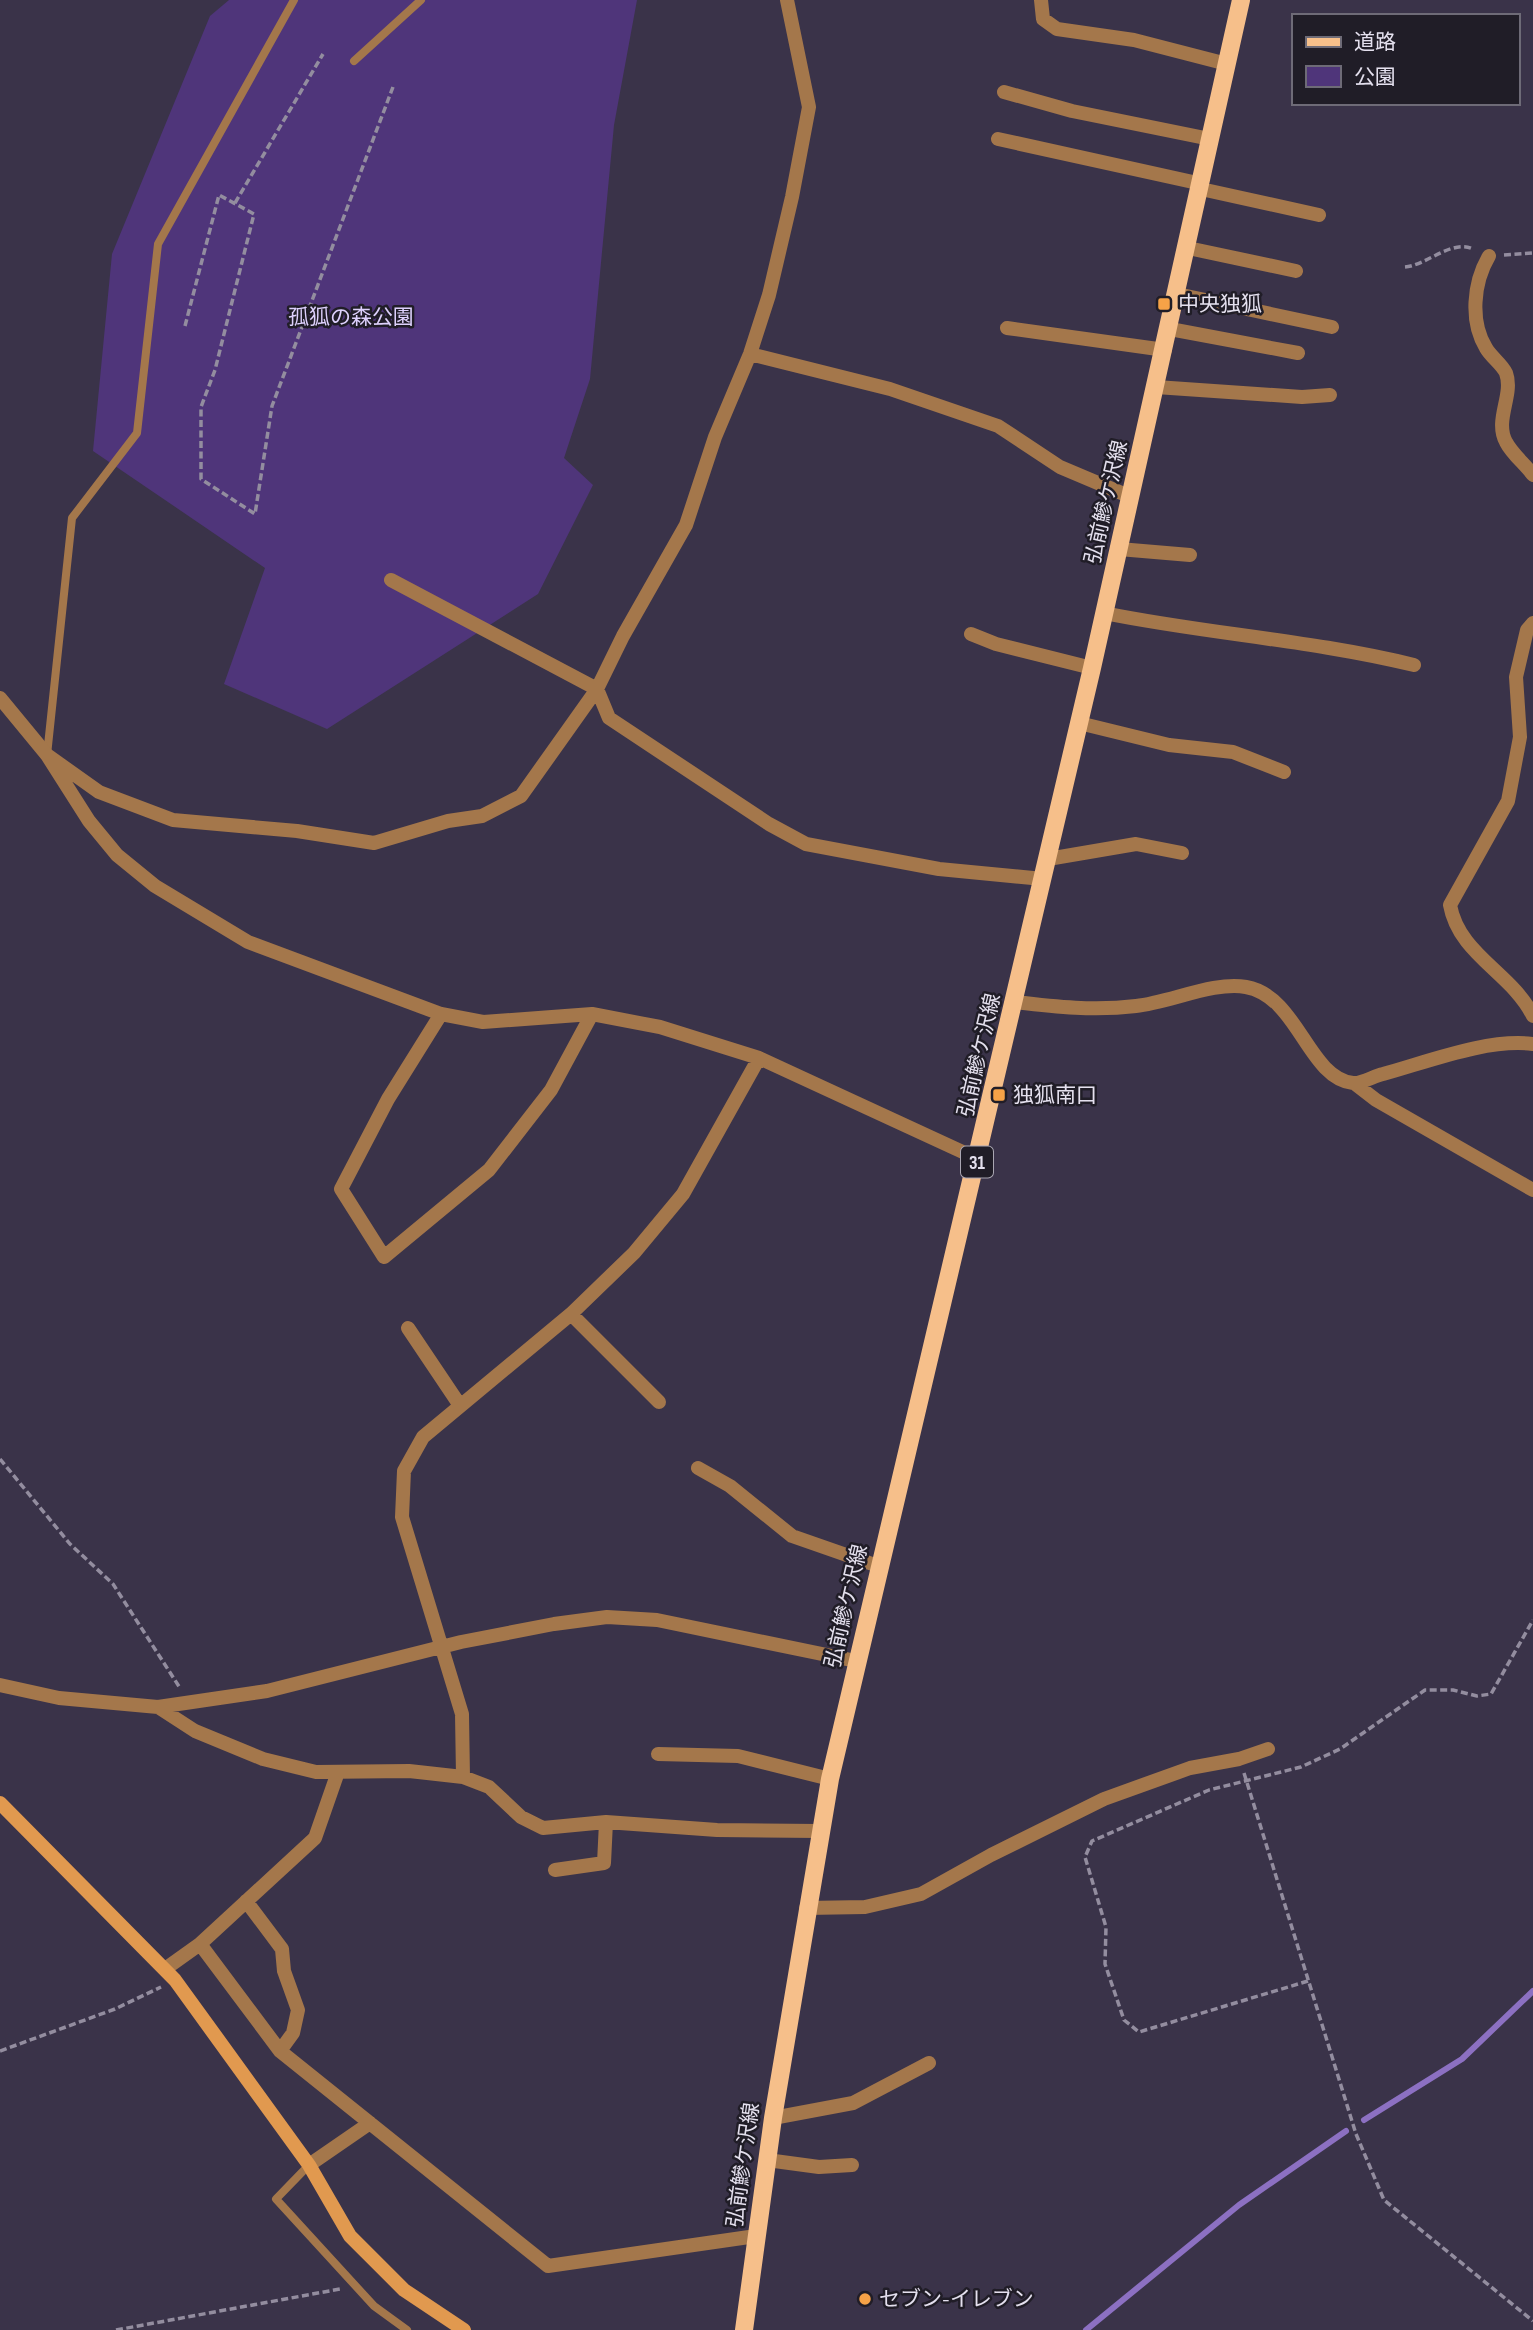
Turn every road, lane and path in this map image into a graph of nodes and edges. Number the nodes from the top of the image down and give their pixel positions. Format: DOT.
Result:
graph roads {
  1 [pos="295,0"];
  2 [pos="421,0"];
  3 [pos="787,0"];
  4 [pos="1041,0"];
  5 [pos="1241,0"];
  6 [pos="323,54"];
  7 [pos="354,61"];
  8 [pos="1227,64"];
  9 [pos="393,87"];
  10 [pos="1004,92"];
  11 [pos="998,139"];
  12 [pos="1210,139"];
  13 [pos="1201,186"];
  14 [pos="235,203"];
  15 [pos="1319,215"];
  16 [pos="1188,248"];
  17 [pos="1533,253"];
  18 [pos="1489,256"];
  19 [pos="1405,267"];
  20 [pos="1296,271"];
  21 [pos="1177,294"];
  22 [pos="185,326"];
  23 [pos="1332,327"];
  24 [pos="1007,328"];
  25 [pos="1170,329"];
  26 [pos="1165,350"];
  27 [pos="1298,352"];
  28 [pos="750,354"];
  29 [pos="1156,387"];
  30 [pos="1330,395"];
  31 [pos="1533,475"];
  32 [pos="1131,497"];
  33 [pos="1119,549"];
  34 [pos="1190,555"];
  35 [pos="391,580"];
  36 [pos="1104,613"];
  37 [pos="1533,623"];
  38 [pos="971,634"];
  39 [pos="1414,665"];
  40 [pos="1092,668"];
  41 [pos="597,689"];
  42 [pos="0,698"];
  43 [pos="1079,723"];
  44 [pos="47,755"];
  45 [pos="1284,772"];
  46 [pos="1182,853"];
  47 [pos="1048,859"];
  48 [pos="1043,879"];
  49 [pos="1015,1002"];
  50 [pos="440,1014"];
  51 [pos="592,1014"];
  52 [pos="1533,1016"];
  53 [pos="1533,1044"];
  54 [pos="759,1058"];
  55 [pos="1354,1083"];
  56 [pos="978,1158"];
  57 [pos="1533,1189"];
  58 [pos="571,1314"];
  59 [pos="408,1328"];
  60 [pos="659,1402"];
  61 [pos="459,1404"];
  62 [pos="0,1459"];
  63 [pos="698,1468"];
  64 [pos="878,1566"];
  65 [pos="1533,1620"];
  66 [pos="441,1648"];
  67 [pos="856,1661"];
  68 [pos="0,1685"];
  69 [pos="188,1702"];
  70 [pos="158,1707"];
  71 [pos="1268,1749"];
  72 [pos="658,1754"];
  73 [pos="1239,1759"];
  74 [pos="338,1772"];
  75 [pos="463,1777"];
  76 [pos="830,1779"];
  77 [pos="1247,1781"];
  78 [pos="0,1803"];
  79 [pos="606,1822"];
  80 [pos="819,1832"];
  81 [pos="555,1870"];
  82 [pos="246,1901"];
  83 [pos="806,1908"];
  84 [pos="200,1944"];
  85 [pos="170,1975"];
  86 [pos="1308,1980"];
  87 [pos="0,2051"];
  88 [pos="280,2052"];
  89 [pos="929,2063"];
  90 [pos="773,2118"];
  91 [pos="370,2123"];
  92 [pos="767,2160"];
  93 [pos="309,2165"];
  94 [pos="852,2165"];
  95 [pos="756,2236"];
  96 [pos="355,2286"];
  97 [pos="1533,2321"];
  98 [pos="116,2330"];
  99 [pos="407,2330"];
  100 [pos="464,2330"];
  101 [pos="744,2330"];
  1 -- 44 [label="lane"];
  2 -- 7 [label="lane"];
  3 -- 28 [label="street"];
  4 -- 8 [label="street"];
  5 -- 8 [label="main road, 弘前鰺ケ沢線 / 31"];
  6 -- 14 [label="path"];
  8 -- 12 [label="main road, 弘前鰺ケ沢線 / 31"];
  9 -- 22 [label="path"];
  10 -- 12 [label="street"];
  11 -- 13 [label="street"];
  12 -- 13 [label="main road, 弘前鰺ケ沢線 / 31"];
  13 -- 15 [label="street"];
  13 -- 16 [label="main road, 弘前鰺ケ沢線 / 31"];
  16 -- 20 [label="street"];
  16 -- 21 [label="main road, 弘前鰺ケ沢線 / 31"];
  17 -- 18 [label="path"];
  18 -- 19 [label="path"];
  18 -- 31 [label="street"];
  21 -- 23 [label="street"];
  21 -- 25 [label="main road, 弘前鰺ケ沢線 / 31"];
  24 -- 26 [label="street"];
  25 -- 26 [label="main road, 弘前鰺ケ沢線 / 31"];
  25 -- 27 [label="street"];
  26 -- 29 [label="main road, 弘前鰺ケ沢線 / 31"];
  28 -- 32 [label="street"];
  28 -- 41 [label="street"];
  29 -- 30 [label="street"];
  29 -- 32 [label="main road, 弘前鰺ケ沢線 / 31"];
  32 -- 33 [label="main road, 弘前鰺ケ沢線 / 31"];
  33 -- 34 [label="street"];
  33 -- 36 [label="main road, 弘前鰺ケ沢線 / 31"];
  35 -- 41 [label="street"];
  36 -- 39 [label="street"];
  36 -- 40 [label="main road, 弘前鰺ケ沢線 / 31"];
  37 -- 52 [label="street"];
  38 -- 40 [label="street"];
  40 -- 43 [label="main road, 弘前鰺ケ沢線 / 31"];
  41 -- 44 [label="street"];
  41 -- 48 [label="street"];
  42 -- 44 [label="street"];
  43 -- 45 [label="street"];
  43 -- 47 [label="main road, 弘前鰺ケ沢線 / 31"];
  44 -- 50 [label="street"];
  46 -- 47 [label="street"];
  47 -- 48 [label="main road, 弘前鰺ケ沢線 / 31"];
  48 -- 49 [label="main road, 弘前鰺ケ沢線 / 31"];
  49 -- 55 [label="street"];
  49 -- 56 [label="main road, 弘前鰺ケ沢線 / 31"];
  50 -- 51 [label="street"];
  50 -- 51 [label="street"];
  51 -- 54 [label="street"];
  53 -- 55 [label="street"];
  54 -- 56 [label="street"];
  54 -- 58 [label="street"];
  55 -- 57 [label="street"];
  56 -- 64 [label="main road, 弘前鰺ケ沢線 / 31"];
  58 -- 60 [label="street"];
  58 -- 61 [label="street"];
  59 -- 61 [label="street"];
  61 -- 66 [label="street"];
  62 -- 69 [label="path"];
  63 -- 64 [label="street"];
  64 -- 67 [label="main road, 弘前鰺ケ沢線 / 31"];
  65 -- 77 [label="path"];
  66 -- 67 [label="street"];
  66 -- 69 [label="street"];
  66 -- 75 [label="street"];
  67 -- 76 [label="main road, 弘前鰺ケ沢線 / 31"];
  68 -- 70 [label="street"];
  69 -- 70 [label="street"];
  70 -- 74 [label="street"];
  71 -- 73 [label="street"];
  72 -- 76 [label="street"];
  73 -- 77 [label="path"];
  73 -- 83 [label="street"];
  74 -- 75 [label="street"];
  74 -- 82 [label="street"];
  75 -- 79 [label="street"];
  76 -- 80 [label="main road, 弘前鰺ケ沢線 / 31"];
  77 -- 86 [label="path"];
  77 -- 86 [label="path"];
  78 -- 85 [label="street"];
  79 -- 80 [label="street"];
  79 -- 81 [label="street"];
  80 -- 83 [label="main road, 弘前鰺ケ沢線 / 31"];
  82 -- 84 [label="street"];
  82 -- 88 [label="street"];
  83 -- 90 [label="main road, 弘前鰺ケ沢線 / 31"];
  84 -- 85 [label="street"];
  84 -- 88 [label="street"];
  85 -- 87 [label="path"];
  85 -- 93 [label="street"];
  86 -- 97 [label="path"];
  88 -- 91 [label="street"];
  89 -- 90 [label="street"];
  90 -- 92 [label="main road, 弘前鰺ケ沢線 / 31"];
  91 -- 93 [label="street"];
  91 -- 95 [label="street"];
  92 -- 94 [label="street"];
  92 -- 95 [label="main road, 弘前鰺ケ沢線 / 31"];
  93 -- 96 [label="lane"];
  93 -- 100 [label="street"];
  95 -- 101 [label="main road, 弘前鰺ケ沢線 / 31"];
  96 -- 98 [label="path"];
  96 -- 99 [label="lane"];
}
